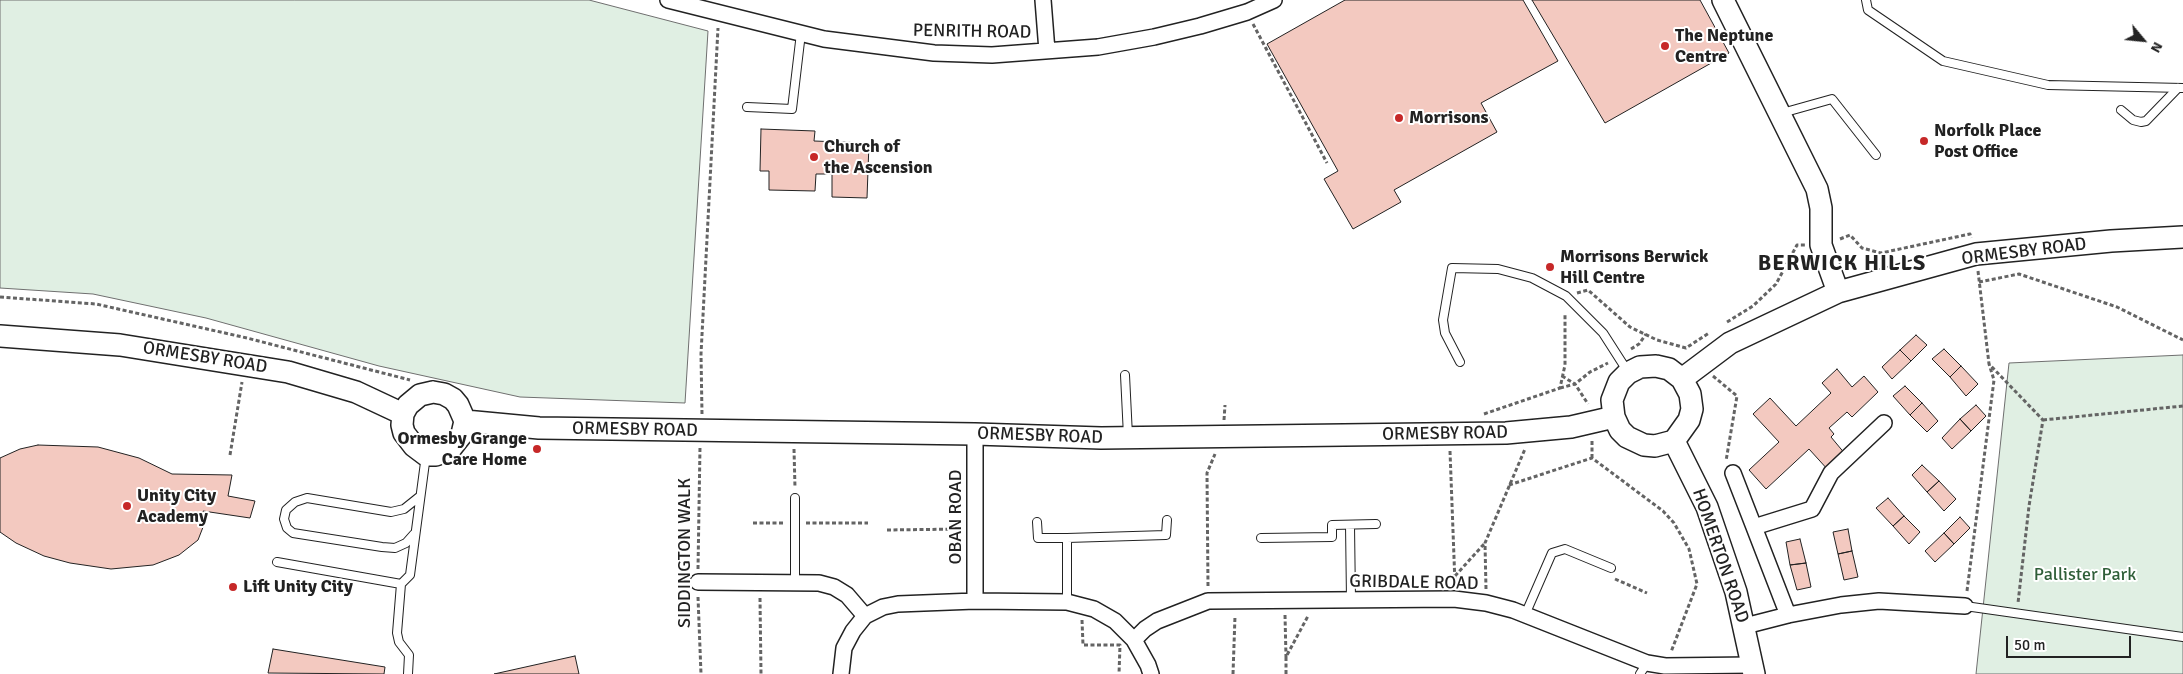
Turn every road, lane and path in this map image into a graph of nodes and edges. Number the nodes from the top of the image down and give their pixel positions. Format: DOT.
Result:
graph roads {
  1 [pos="668,0"];
  2 [pos="1043,0"];
  3 [pos="1274,0"];
  4 [pos="1723,0"];
  5 [pos="1866,0"];
  6 [pos="719,12"];
  7 [pos="1247,12"];
  8 [pos="801,33"];
  9 [pos="1047,51"];
  10 [pos="2181,88"];
  11 [pos="747,107"];
  12 [pos="2121,110"];
  13 [pos="1780,114"];
  14 [pos="1876,156"];
  15 [pos="1326,163"];
  16 [pos="2183,237"];
  17 [pos="1822,245"];
  18 [pos="1976,254"];
  19 [pos="1979,282"];
  20 [pos="1838,292"];
  21 [pos="1566,296"];
  22 [pos="0,297"];
  23 [pos="1720,327"];
  24 [pos="1711,332"];
  25 [pos="1646,334"];
  26 [pos="0,336"];
  27 [pos="247,338"];
  28 [pos="2183,340"];
  29 [pos="1686,348"];
  30 [pos="1460,362"];
  31 [pos="244,364"];
  32 [pos="1701,364"];
  33 [pos="1989,364"];
  34 [pos="1624,365"];
  35 [pos="1125,376"];
  36 [pos="1682,379"];
  37 [pos="417,382"];
  38 [pos="1560,388"];
  39 [pos="1225,405"];
  40 [pos="2183,406"];
  41 [pos="403,414"];
  42 [pos="1474,416"];
  43 [pos="1614,417"];
  44 [pos="2043,420"];
  45 [pos="465,421"];
  46 [pos="1884,423"];
  47 [pos="1533,430"];
  48 [pos="702,431"];
  49 [pos="794,432"];
  50 [pos="975,434"];
  51 [pos="1450,435"];
  52 [pos="1223,436"];
  53 [pos="1128,438"];
  54 [pos="1674,442"];
  55 [pos="230,455"];
  56 [pos="426,455"];
  57 [pos="1733,473"];
  58 [pos="1509,485"];
  59 [pos="420,497"];
  60 [pos="795,498"];
  61 [pos="1167,520"];
  62 [pos="794,522"];
  63 [pos="1037,522"];
  64 [pos="753,523"];
  65 [pos="868,523"];
  66 [pos="1376,524"];
  67 [pos="1350,525"];
  68 [pos="1754,527"];
  69 [pos="974,529"];
  70 [pos="887,530"];
  71 [pos="414,534"];
  72 [pos="1068,538"];
  73 [pos="1261,538"];
  74 [pos="1485,543"];
  75 [pos="277,562"];
  76 [pos="1611,568"];
  77 [pos="1455,577"];
  78 [pos="698,582"];
  79 [pos="760,582"];
  80 [pos="795,583"];
  81 [pos="401,584"];
  82 [pos="1646,593"];
  83 [pos="1454,599"];
  84 [pos="1235,600"];
  85 [pos="1284,600"];
  86 [pos="1316,600"];
  87 [pos="1351,600"];
  88 [pos="975,601"];
  89 [pos="1208,601"];
  90 [pos="1486,602"];
  91 [pos="1074,603"];
  92 [pos="1965,606"];
  93 [pos="2017,614"];
  94 [pos="1525,615"];
  95 [pos="1788,615"];
  96 [pos="865,616"];
  97 [pos="1745,626"];
  98 [pos="2183,637"];
  99 [pos="1134,640"];
  100 [pos="1286,657"];
  101 [pos="1665,666"];
  102 [pos="1643,668"];
  103 [pos="1754,670"];
  104 [pos="408,674"];
  105 [pos="701,674"];
  106 [pos="761,674"];
  107 [pos="841,674"];
  108 [pos="1119,674"];
  109 [pos="1151,674"];
  110 [pos="1233,674"];
  111 [pos="1286,674"];
  1 -- 6 [label="street, PENRITH ROAD"];
  2 -- 9 [label="street"];
  3 -- 7 [label="street, PENRITH ROAD"];
  4 -- 13 [label="street"];
  5 -- 10 [label="lane"];
  6 -- 8 [label="street, PENRITH ROAD"];
  6 -- 48 [label="path, SIDDINGTON WALK"];
  7 -- 9 [label="street, PENRITH ROAD"];
  7 -- 15 [label="path"];
  8 -- 9 [label="street, PENRITH ROAD"];
  8 -- 11 [label="lane"];
  10 -- 12 [label="lane"];
  13 -- 14 [label="lane"];
  13 -- 17 [label="street"];
  16 -- 18 [label="street, ORMESBY ROAD"];
  17 -- 18 [label="path"];
  17 -- 20 [label="street"];
  17 -- 23 [label="path"];
  18 -- 19 [label="path"];
  18 -- 20 [label="street, ORMESBY ROAD"];
  19 -- 28 [label="path"];
  19 -- 33 [label="path"];
  20 -- 32 [label="street, ORMESBY ROAD"];
  21 -- 25 [label="path"];
  21 -- 30 [label="lane"];
  21 -- 34 [label="lane"];
  21 -- 38 [label="path"];
  22 -- 27 [label="path"];
  24 -- 29 [label="path"];
  25 -- 29 [label="path"];
  25 -- 34 [label="path"];
  26 -- 31 [label="street, ORMESBY ROAD"];
  27 -- 31 [label="path"];
  27 -- 37 [label="path"];
  29 -- 32 [label="path"];
  31 -- 41 [label="street, ORMESBY ROAD"];
  31 -- 55 [label="path"];
  32 -- 36 [label="street, ORMESBY ROAD"];
  32 -- 57 [label="path"];
  33 -- 44 [label="path"];
  33 -- 92 [label="path"];
  34 -- 36 [label="street"];
  34 -- 38 [label="path"];
  34 -- 43 [label="street"];
  35 -- 53 [label="lane"];
  36 -- 54 [label="street"];
  38 -- 42 [label="path"];
  39 -- 52 [label="path"];
  40 -- 44 [label="path"];
  41 -- 45 [label="street"];
  41 -- 56 [label="street"];
  43 -- 47 [label="street, ORMESBY ROAD"];
  43 -- 54 [label="street"];
  44 -- 93 [label="path"];
  45 -- 48 [label="street, ORMESBY ROAD"];
  45 -- 56 [label="street"];
  46 -- 68 [label="street"];
  47 -- 51 [label="street, ORMESBY ROAD"];
  47 -- 58 [label="path"];
  48 -- 49 [label="street, ORMESBY ROAD"];
  48 -- 78 [label="path, SIDDINGTON WALK"];
  49 -- 50 [label="street, ORMESBY ROAD"];
  49 -- 60 [label="path"];
  50 -- 53 [label="street, ORMESBY ROAD"];
  50 -- 69 [label="street, OBAN ROAD"];
  51 -- 52 [label="street, ORMESBY ROAD"];
  51 -- 77 [label="path"];
  52 -- 53 [label="street, ORMESBY ROAD"];
  52 -- 89 [label="path"];
  54 -- 97 [label="street, HOMERTON ROAD"];
  56 -- 59 [label="lane"];
  57 -- 68 [label="street"];
  58 -- 74 [label="path"];
  58 -- 101 [label="path"];
  59 -- 71 [label="lane"];
  59 -- 71 [label="lane"];
  60 -- 62 [label="lane"];
  61 -- 72 [label="lane"];
  62 -- 64 [label="path"];
  62 -- 65 [label="path"];
  62 -- 80 [label="lane"];
  63 -- 72 [label="lane"];
  66 -- 67 [label="lane"];
  67 -- 73 [label="lane"];
  67 -- 87 [label="lane"];
  68 -- 95 [label="street"];
  69 -- 70 [label="path"];
  69 -- 88 [label="street, OBAN ROAD"];
  71 -- 81 [label="lane"];
  72 -- 91 [label="lane"];
  74 -- 77 [label="path"];
  74 -- 90 [label="path"];
  75 -- 81 [label="lane"];
  76 -- 82 [label="path"];
  76 -- 94 [label="lane"];
  77 -- 83 [label="path"];
  78 -- 79 [label="street"];
  78 -- 105 [label="path, SIDDINGTON WALK"];
  79 -- 80 [label="street"];
  79 -- 106 [label="path"];
  80 -- 96 [label="street"];
  81 -- 104 [label="lane"];
  83 -- 87 [label="street, GRIBDALE ROAD"];
  83 -- 90 [label="street, GRIBDALE ROAD"];
  84 -- 85 [label="street, GRIBDALE ROAD"];
  84 -- 89 [label="street, GRIBDALE ROAD"];
  84 -- 110 [label="path"];
  85 -- 86 [label="street, GRIBDALE ROAD"];
  85 -- 100 [label="path"];
  86 -- 87 [label="street, GRIBDALE ROAD"];
  86 -- 100 [label="path"];
  88 -- 91 [label="street"];
  88 -- 96 [label="street"];
  89 -- 99 [label="street, GRIBDALE ROAD"];
  90 -- 94 [label="street, GRIBDALE ROAD"];
  91 -- 99 [label="street"];
  91 -- 108 [label="path"];
  92 -- 93 [label="lane"];
  92 -- 95 [label="street"];
  93 -- 98 [label="lane"];
  94 -- 102 [label="street, GRIBDALE ROAD"];
  95 -- 97 [label="street"];
  96 -- 107 [label="street"];
  97 -- 103 [label="street, HOMERTON ROAD"];
  99 -- 109 [label="street"];
  100 -- 111 [label="path"];
  101 -- 102 [label="street, GRIBDALE ROAD"];
  101 -- 103 [label="street, GRIBDALE ROAD"];
}
